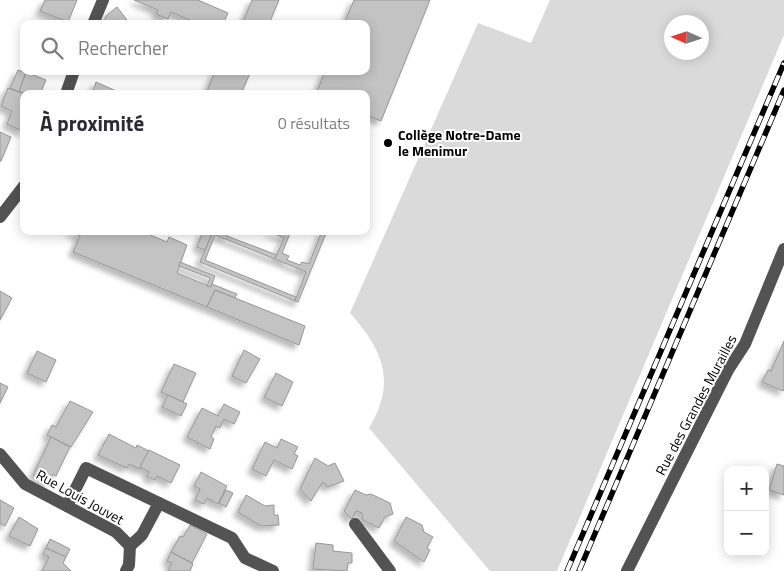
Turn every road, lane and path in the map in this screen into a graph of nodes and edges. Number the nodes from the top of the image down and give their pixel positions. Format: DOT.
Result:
graph roads {
  1 [pos="103,0"];
  2 [pos="95,20"];
  3 [pos="73,75"];
  4 [pos="67,90"];
  5 [pos="20,191"];
  6 [pos="0,217"];
  7 [pos="784,249"];
  8 [pos="0,454"];
  9 [pos="159,503"];
  10 [pos="67,506"];
  11 [pos="355,524"];
  12 [pos="130,546"];
  13 [pos="126,571"];
  14 [pos="273,571"];
  15 [pos="390,571"];
  16 [pos="627,571"];
  1 -- 2 [label="street"];
  3 -- 4 [label="street"];
  5 -- 6 [label="street"];
  7 -- 16 [label="street, Rue des Grandes Murailles"];
  8 -- 10 [label="street, Rue Louis Jouvet"];
  9 -- 10 [label="street"];
  9 -- 12 [label="street"];
  9 -- 14 [label="street"];
  10 -- 12 [label="street, Rue Louis Jouvet"];
  11 -- 15 [label="street"];
  12 -- 13 [label="street"];
}
